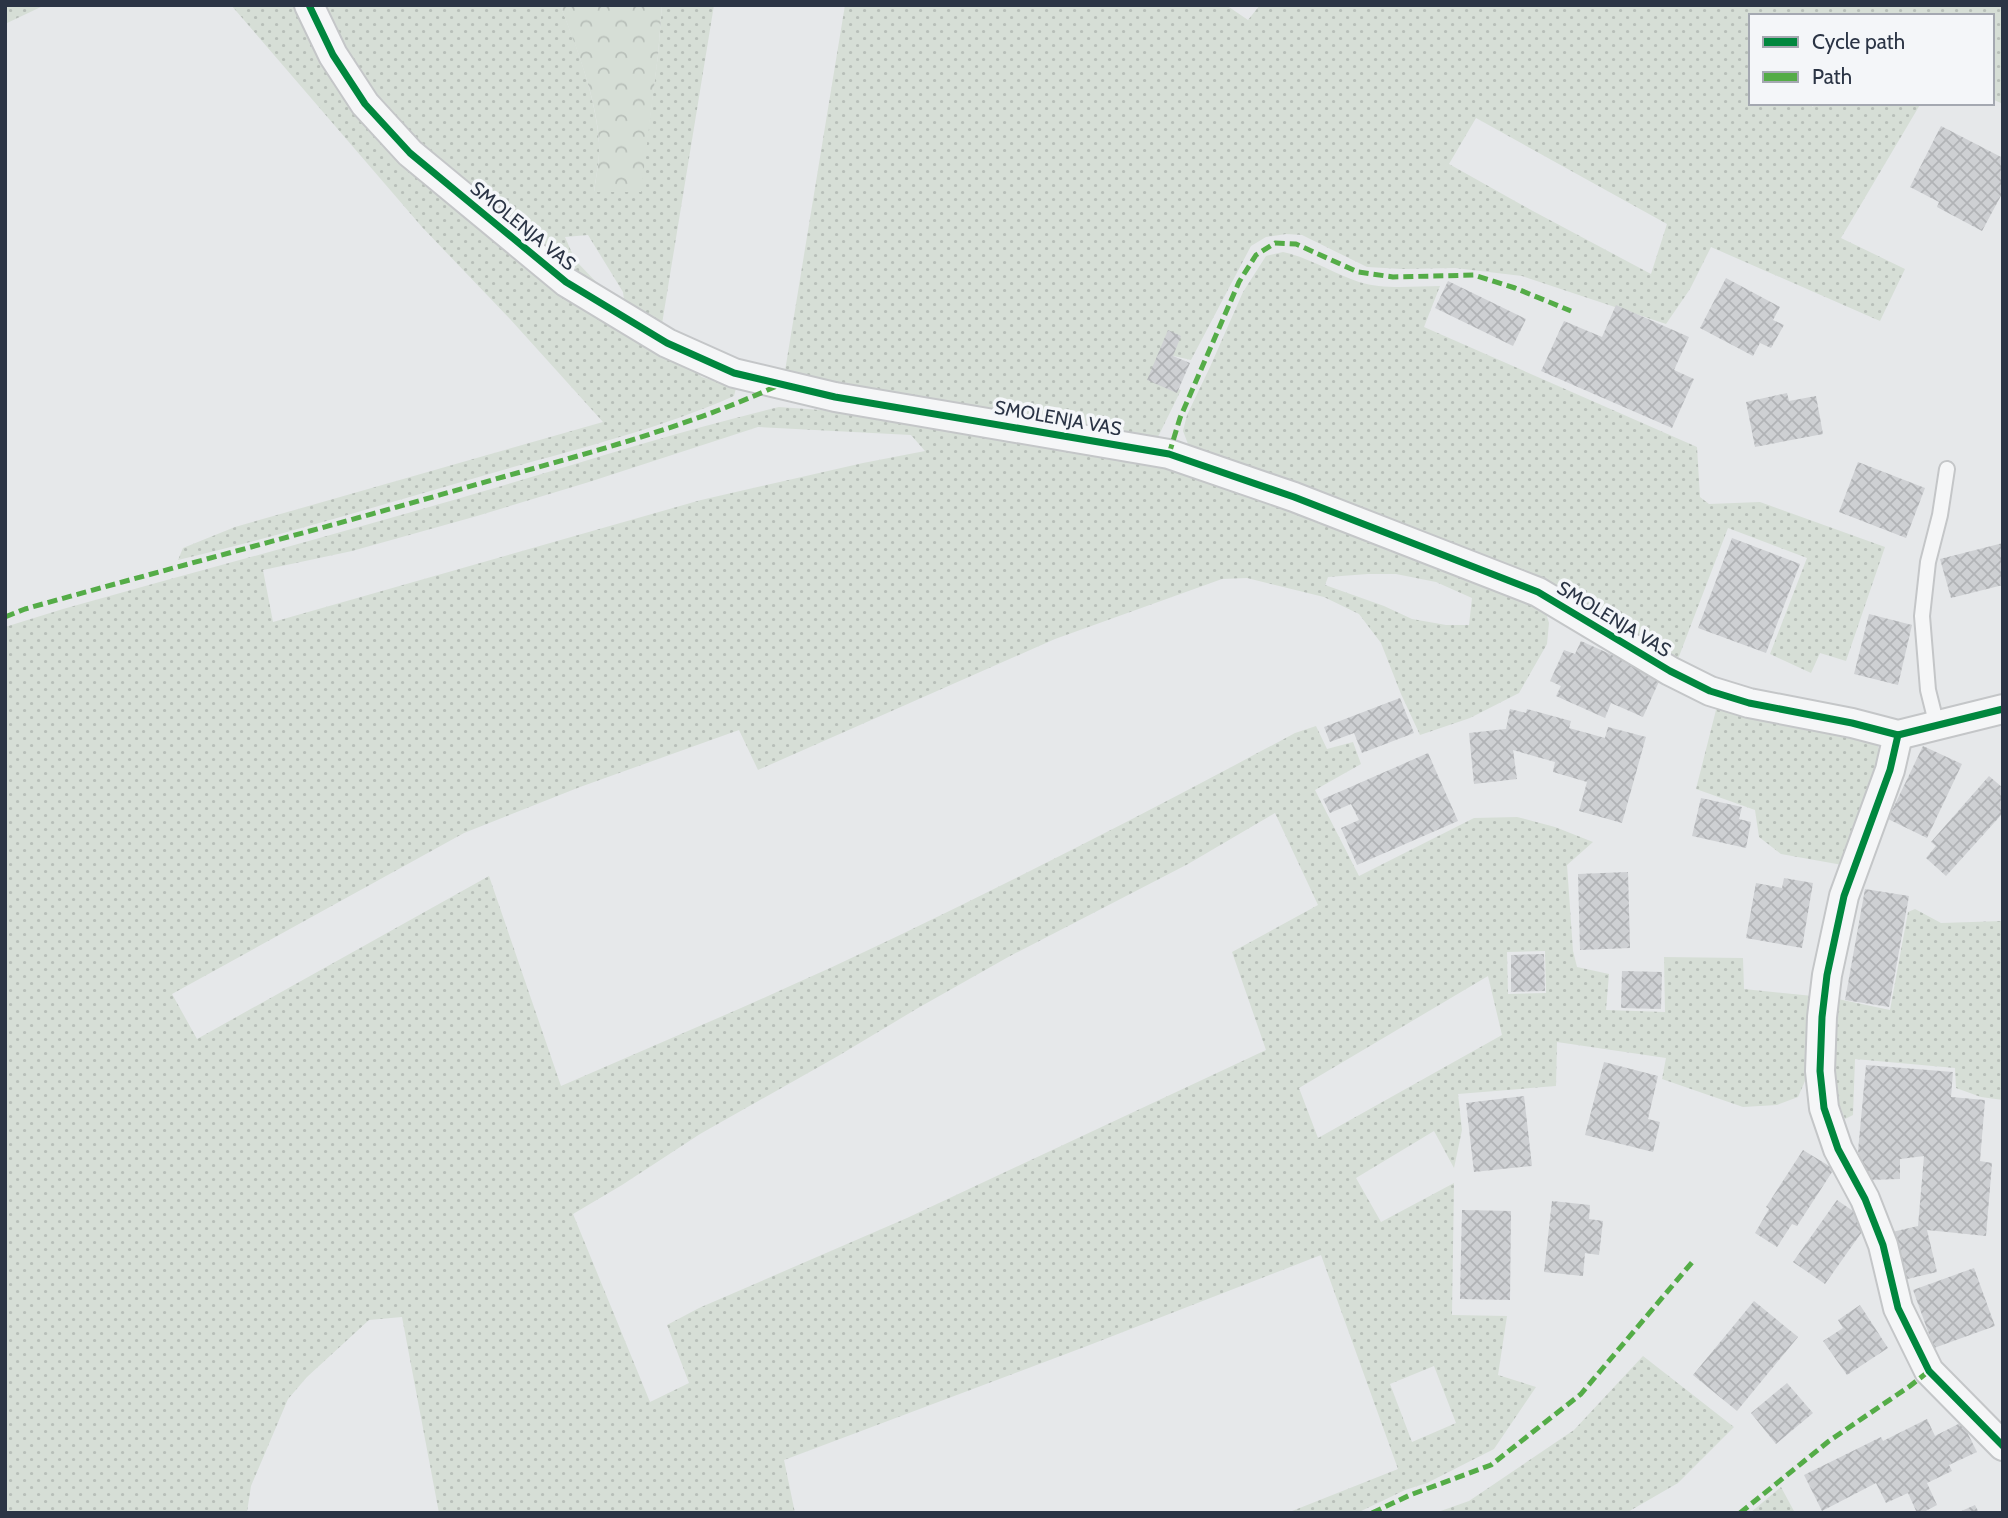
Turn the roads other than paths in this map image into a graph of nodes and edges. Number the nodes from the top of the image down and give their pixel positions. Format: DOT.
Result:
graph roads {
  1 [pos="309,5"];
  2 [pos="1947,469"];
  3 [pos="2003,709"];
  4 [pos="1937,726"];
  5 [pos="1898,735"];
  6 [pos="2003,1446"];
  1 -- 5 [label="street, SMOLENJA VAS"];
  2 -- 4 [label="lane"];
  3 -- 4 [label="street, SMOLENJA VAS"];
  4 -- 5 [label="street, SMOLENJA VAS"];
  5 -- 6 [label="street"];
}
